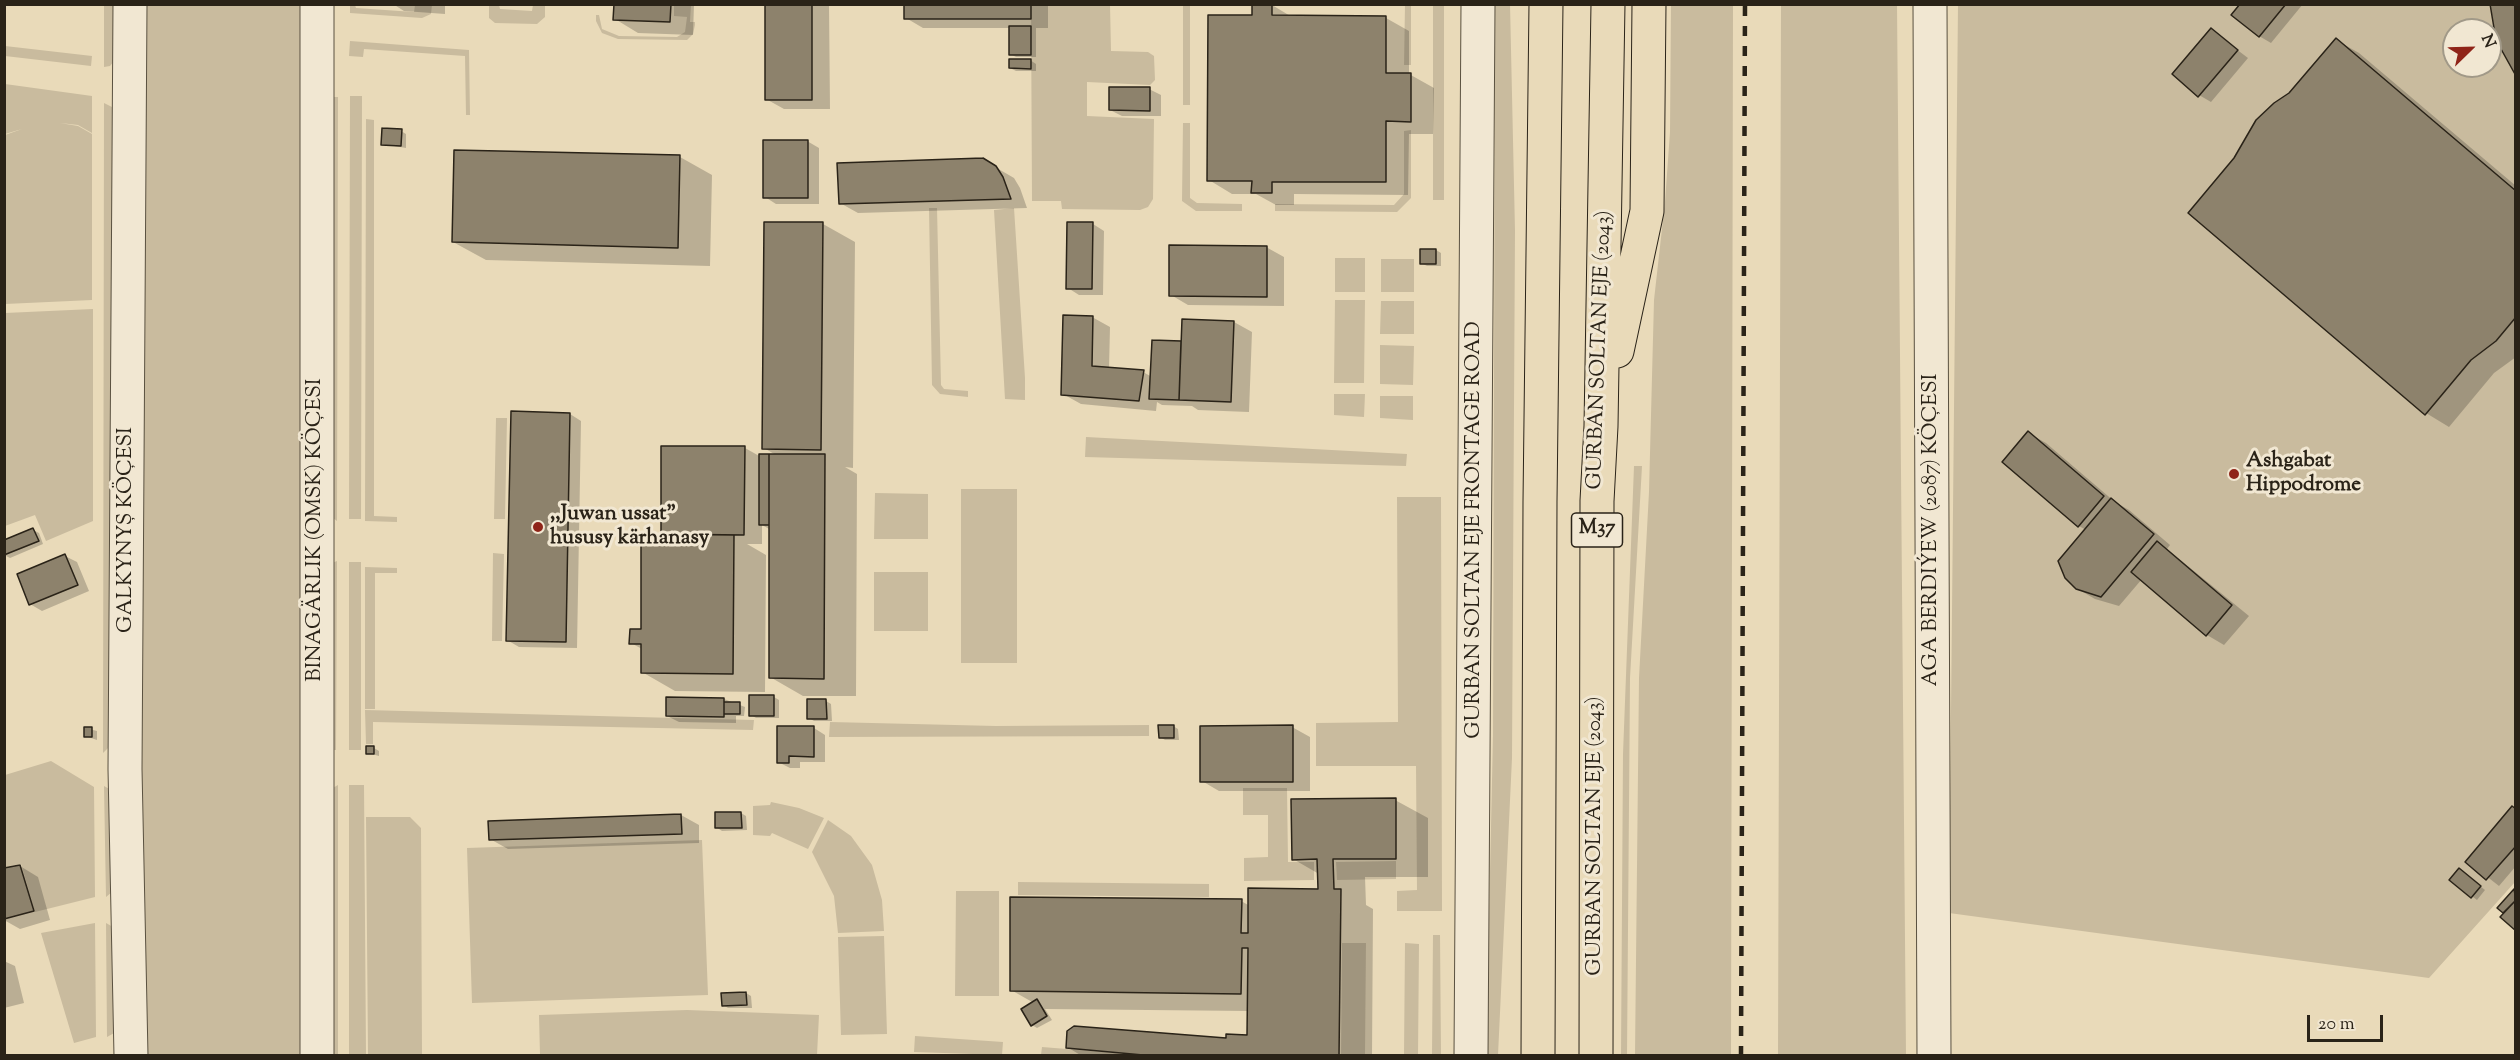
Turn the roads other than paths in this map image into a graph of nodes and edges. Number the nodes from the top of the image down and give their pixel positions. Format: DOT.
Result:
graph roads {
  1 [pos="130,4"];
  2 [pos="317,4"];
  3 [pos="1478,4"];
  4 [pos="1546,4"];
  5 [pos="1608,4"];
  6 [pos="1649,4"];
  7 [pos="1930,4"];
  8 [pos="1601,426"];
  9 [pos="131,1056"];
  10 [pos="317,1056"];
  11 [pos="1471,1056"];
  12 [pos="1538,1056"];
  13 [pos="1596,1056"];
  14 [pos="1934,1056"];
  1 -- 9 [label="street, GALKYNYŞ KÖÇESI"];
  2 -- 10 [label="street, BINAGÄRLIK (OMSK) KÖÇESI"];
  3 -- 11 [label="street, GURBAN SOLTAN EJE FRONTAGE ROAD"];
  4 -- 12 [label="highway"];
  5 -- 8 [label="highway, GURBAN SOLTAN EJE (2043) / M37"];
  6 -- 8 [label="highway"];
  7 -- 14 [label="street, AGA BERDIÝEW (2087) KÖÇESI"];
  8 -- 13 [label="highway, GURBAN SOLTAN EJE (2043) / M37"];
}
